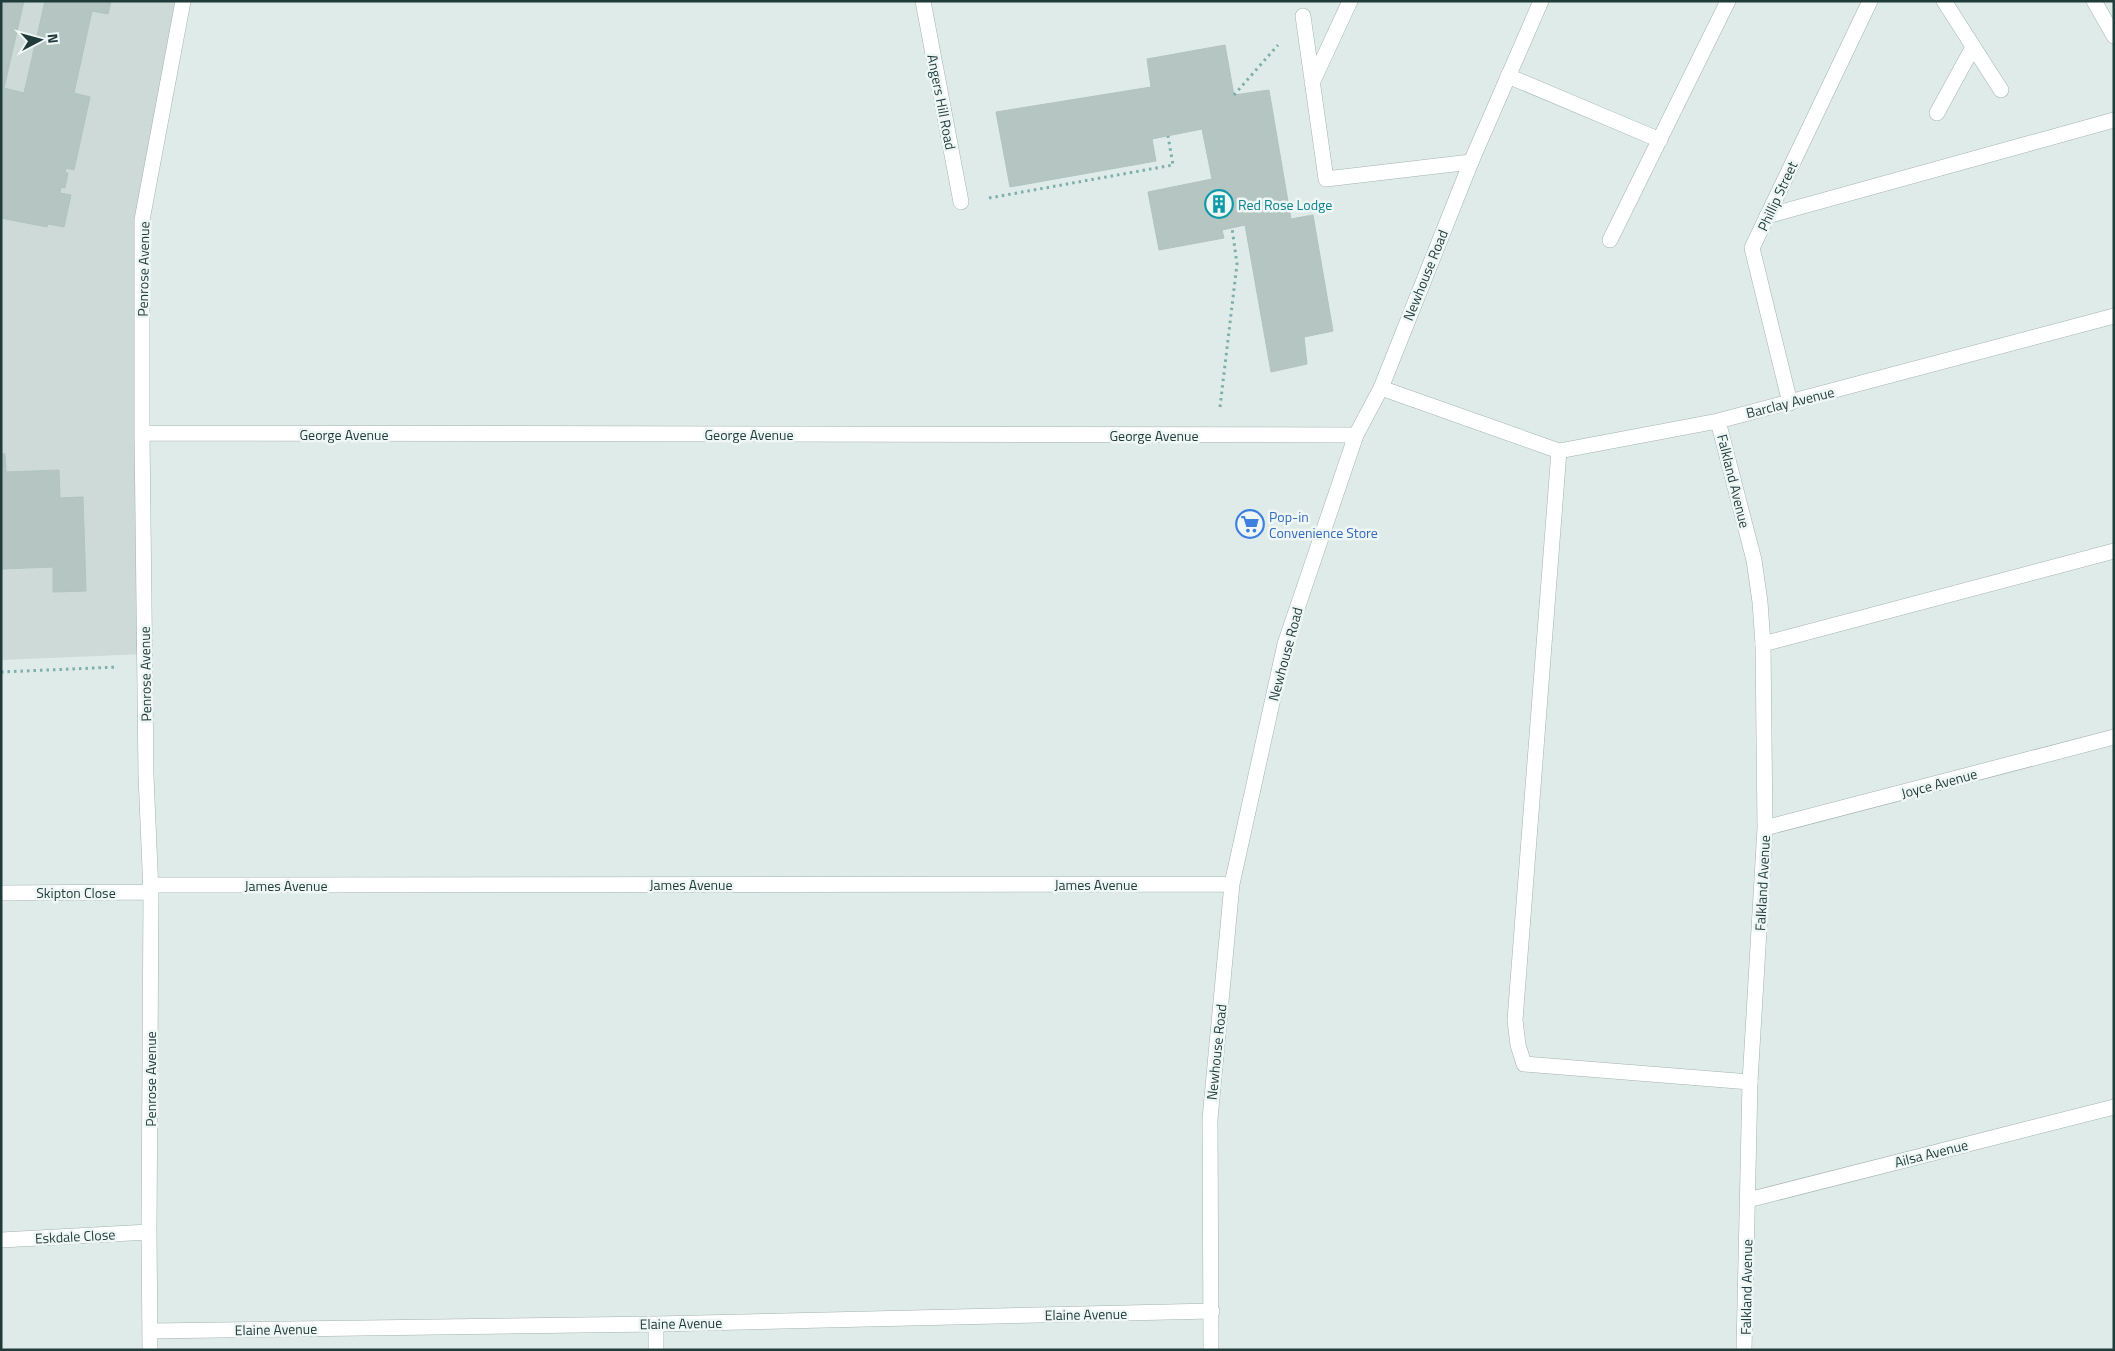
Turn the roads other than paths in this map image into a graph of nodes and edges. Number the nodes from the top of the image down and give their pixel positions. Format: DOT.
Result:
graph roads {
  1 [pos="183,1"];
  2 [pos="923,1"];
  3 [pos="1350,1"];
  4 [pos="1541,1"];
  5 [pos="1728,1"];
  6 [pos="1870,1"];
  7 [pos="1944,1"];
  8 [pos="2094,1"];
  9 [pos="1303,16"];
  10 [pos="2114,36"];
  11 [pos="1973,47"];
  12 [pos="1508,76"];
  13 [pos="1312,83"];
  14 [pos="2000,90"];
  15 [pos="1937,113"];
  16 [pos="2114,120"];
  17 [pos="1660,140"];
  18 [pos="1471,162"];
  19 [pos="961,202"];
  20 [pos="1767,216"];
  21 [pos="1610,240"];
  22 [pos="2114,316"];
  23 [pos="1381,388"];
  24 [pos="1790,403"];
  25 [pos="1718,420"];
  26 [pos="142,433"];
  27 [pos="1356,435"];
  28 [pos="1559,451"];
  29 [pos="2114,551"];
  30 [pos="1763,644"];
  31 [pos="2114,737"];
  32 [pos="1765,828"];
  33 [pos="1232,884"];
  34 [pos="150,888"];
  35 [pos="1,893"];
  36 [pos="1750,1082"];
  37 [pos="2114,1106"];
  38 [pos="1748,1200"];
  39 [pos="149,1232"];
  40 [pos="1,1240"];
  41 [pos="1212,1311"];
  42 [pos="656,1324"];
  43 [pos="150,1331"];
  44 [pos="150,1350"];
  45 [pos="656,1350"];
  46 [pos="1211,1350"];
  47 [pos="1744,1350"];
  1 -- 26 [label="street, Penrose Avenue"];
  2 -- 19 [label="street, Angers Hill Road"];
  3 -- 13 [label="street"];
  4 -- 12 [label="street, Newhouse Road"];
  5 -- 17 [label="street"];
  6 -- 20 [label="street, Phillip Street"];
  7 -- 11 [label="street"];
  8 -- 10 [label="street"];
  9 -- 13 [label="street"];
  11 -- 14 [label="street"];
  11 -- 15 [label="street"];
  12 -- 17 [label="street"];
  12 -- 18 [label="street, Newhouse Road"];
  13 -- 18 [label="street"];
  16 -- 20 [label="street"];
  17 -- 21 [label="street"];
  18 -- 23 [label="street, Newhouse Road"];
  20 -- 24 [label="street, Phillip Street"];
  22 -- 24 [label="street, Barclay Avenue"];
  23 -- 27 [label="street, Newhouse Road"];
  23 -- 28 [label="street"];
  24 -- 25 [label="street, Barclay Avenue"];
  25 -- 28 [label="street, Barclay Avenue"];
  25 -- 30 [label="street, Falkland Avenue"];
  26 -- 27 [label="street, George Avenue"];
  26 -- 34 [label="street, Penrose Avenue"];
  27 -- 33 [label="street, Newhouse Road"];
  28 -- 36 [label="street"];
  29 -- 30 [label="street"];
  30 -- 32 [label="street, Falkland Avenue"];
  31 -- 32 [label="street, Joyce Avenue"];
  32 -- 36 [label="street, Falkland Avenue"];
  33 -- 34 [label="street, James Avenue"];
  33 -- 41 [label="street, Newhouse Road"];
  34 -- 35 [label="street, Skipton Close"];
  34 -- 39 [label="street, Penrose Avenue"];
  36 -- 38 [label="street, Falkland Avenue"];
  37 -- 38 [label="street, Ailsa Avenue"];
  38 -- 47 [label="street, Falkland Avenue"];
  39 -- 40 [label="street, Eskdale Close"];
  39 -- 43 [label="street, Penrose Avenue"];
  41 -- 42 [label="street, Elaine Avenue"];
  41 -- 46 [label="street, Newhouse Road"];
  42 -- 43 [label="street, Elaine Avenue"];
  42 -- 45 [label="street"];
  43 -- 44 [label="street, Penrose Avenue"];
}
